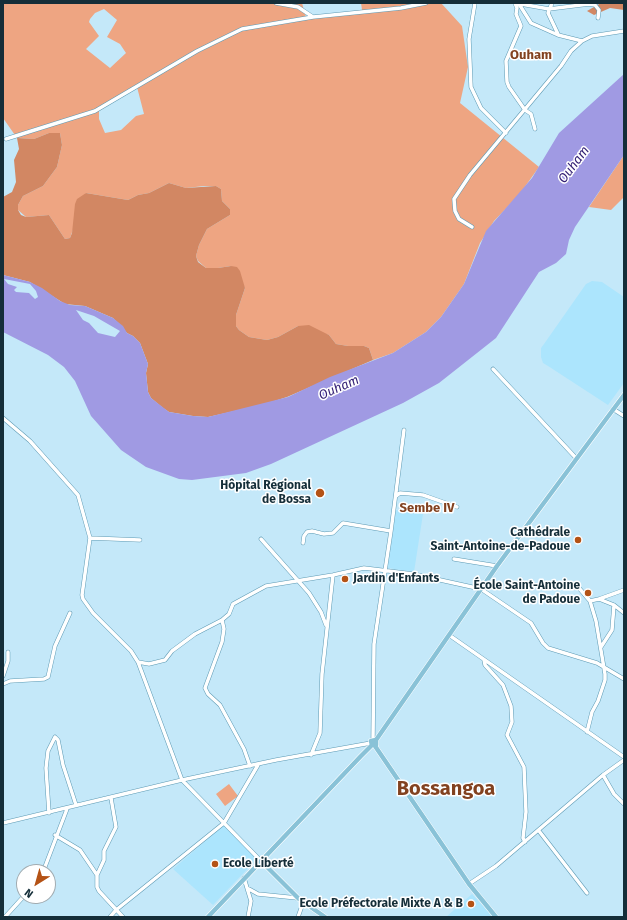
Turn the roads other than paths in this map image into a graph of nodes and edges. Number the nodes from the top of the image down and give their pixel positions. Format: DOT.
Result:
graph roads {
  1 [pos="276,3"];
  2 [pos="426,3"];
  3 [pos="475,3"];
  4 [pos="552,3"];
  5 [pos="517,4"];
  6 [pos="549,9"];
  7 [pos="313,17"];
  8 [pos="598,18"];
  9 [pos="624,31"];
  10 [pos="558,35"];
  11 [pos="582,41"];
  12 [pos="525,110"];
  13 [pos="535,129"];
  14 [pos="506,132"];
  15 [pos="6,139"];
  16 [pos="472,227"];
  17 [pos="493,369"];
  18 [pos="624,394"];
  19 [pos="612,409"];
  20 [pos="624,416"];
  21 [pos="3,418"];
  22 [pos="404,430"];
  23 [pos="576,458"];
  24 [pos="396,496"];
  25 [pos="457,507"];
  26 [pos="391,531"];
  27 [pos="90,538"];
  28 [pos="261,539"];
  29 [pos="140,540"];
  30 [pos="303,543"];
  31 [pos="454,559"];
  32 [pos="497,566"];
  33 [pos="386,569"];
  34 [pos="333,575"];
  35 [pos="298,580"];
  36 [pos="579,588"];
  37 [pos="480,590"];
  38 [pos="624,590"];
  39 [pos="599,600"];
  40 [pos="590,601"];
  41 [pos="614,606"];
  42 [pos="70,613"];
  43 [pos="624,613"];
  44 [pos="222,620"];
  45 [pos="326,628"];
  46 [pos="448,635"];
  47 [pos="601,648"];
  48 [pos="8,652"];
  49 [pos="484,660"];
  50 [pos="138,662"];
  51 [pos="603,666"];
  52 [pos="3,676"];
  53 [pos="624,679"];
  54 [pos="3,684"];
  55 [pos="586,732"];
  56 [pos="373,743"];
  57 [pos="312,755"];
  58 [pos="624,757"];
  59 [pos="624,760"];
  60 [pos="258,765"];
  61 [pos="250,766"];
  62 [pos="603,775"];
  63 [pos="182,780"];
  64 [pos="111,798"];
  65 [pos="624,804"];
  66 [pos="76,805"];
  67 [pos="67,809"];
  68 [pos="49,813"];
  69 [pos="3,823"];
  70 [pos="224,823"];
  71 [pos="539,831"];
  72 [pos="55,836"];
  73 [pos="525,842"];
  74 [pos="261,861"];
  75 [pos="46,864"];
  76 [pos="97,875"];
  77 [pos="244,878"];
  78 [pos="469,884"];
  79 [pos="249,889"];
  80 [pos="588,893"];
  81 [pos="301,901"];
  82 [pos="16,904"];
  83 [pos="116,910"];
  84 [pos="4,917"];
  85 [pos="110,917"];
  86 [pos="123,917"];
  87 [pos="208,917"];
  88 [pos="248,917"];
  89 [pos="298,917"];
  90 [pos="325,917"];
  91 [pos="496,917"];
  1 -- 7 [label="street"];
  2 -- 7 [label="street"];
  3 -- 14 [label="street"];
  4 -- 6 [label="street"];
  5 -- 6 [label="street"];
  5 -- 10 [label="street"];
  5 -- 12 [label="street"];
  6 -- 8 [label="street"];
  6 -- 10 [label="street"];
  7 -- 15 [label="street"];
  9 -- 11 [label="street"];
  10 -- 11 [label="street"];
  11 -- 12 [label="street"];
  12 -- 13 [label="street"];
  12 -- 14 [label="street"];
  14 -- 16 [label="street"];
  17 -- 23 [label="street"];
  18 -- 19 [label="main road"];
  19 -- 20 [label="street"];
  19 -- 23 [label="main road"];
  21 -- 27 [label="street"];
  22 -- 24 [label="street"];
  23 -- 32 [label="main road"];
  24 -- 25 [label="street"];
  24 -- 26 [label="street"];
  26 -- 30 [label="street"];
  26 -- 33 [label="street"];
  27 -- 29 [label="street"];
  27 -- 50 [label="street"];
  28 -- 35 [label="street"];
  31 -- 32 [label="street"];
  32 -- 37 [label="main road"];
  33 -- 34 [label="street"];
  33 -- 37 [label="street"];
  33 -- 56 [label="street"];
  34 -- 35 [label="street"];
  34 -- 45 [label="street"];
  35 -- 44 [label="street"];
  35 -- 45 [label="street"];
  36 -- 40 [label="street"];
  37 -- 46 [label="main road"];
  37 -- 51 [label="street"];
  38 -- 39 [label="street"];
  39 -- 40 [label="street"];
  39 -- 41 [label="street"];
  40 -- 47 [label="street"];
  41 -- 43 [label="street"];
  41 -- 47 [label="street"];
  42 -- 54 [label="street"];
  44 -- 50 [label="street"];
  44 -- 61 [label="street"];
  45 -- 57 [label="street"];
  46 -- 49 [label="street"];
  46 -- 56 [label="main road"];
  47 -- 51 [label="street"];
  48 -- 52 [label="street"];
  49 -- 55 [label="street"];
  49 -- 73 [label="street"];
  50 -- 63 [label="street"];
  51 -- 53 [label="street"];
  51 -- 55 [label="street"];
  55 -- 58 [label="street"];
  56 -- 57 [label="street"];
  56 -- 74 [label="main road"];
  56 -- 78 [label="main road"];
  57 -- 60 [label="street"];
  59 -- 62 [label="street"];
  60 -- 61 [label="street"];
  60 -- 70 [label="street"];
  61 -- 63 [label="street"];
  62 -- 65 [label="street"];
  62 -- 71 [label="street"];
  63 -- 64 [label="street"];
  63 -- 70 [label="street"];
  64 -- 66 [label="street"];
  64 -- 76 [label="street"];
  66 -- 67 [label="street"];
  66 -- 68 [label="street"];
  67 -- 68 [label="street"];
  67 -- 72 [label="street"];
  68 -- 69 [label="street"];
  70 -- 74 [label="street"];
  70 -- 83 [label="street"];
  71 -- 73 [label="street"];
  71 -- 80 [label="street"];
  72 -- 75 [label="street"];
  72 -- 76 [label="street"];
  73 -- 78 [label="street"];
  74 -- 77 [label="main road"];
  74 -- 81 [label="main road"];
  76 -- 83 [label="street"];
  77 -- 79 [label="street"];
  77 -- 87 [label="main road"];
  78 -- 91 [label="main road"];
  79 -- 81 [label="street"];
  79 -- 88 [label="street"];
  81 -- 89 [label="street"];
  81 -- 90 [label="main road"];
  82 -- 84 [label="street"];
  83 -- 85 [label="street"];
  83 -- 86 [label="street"];
}
